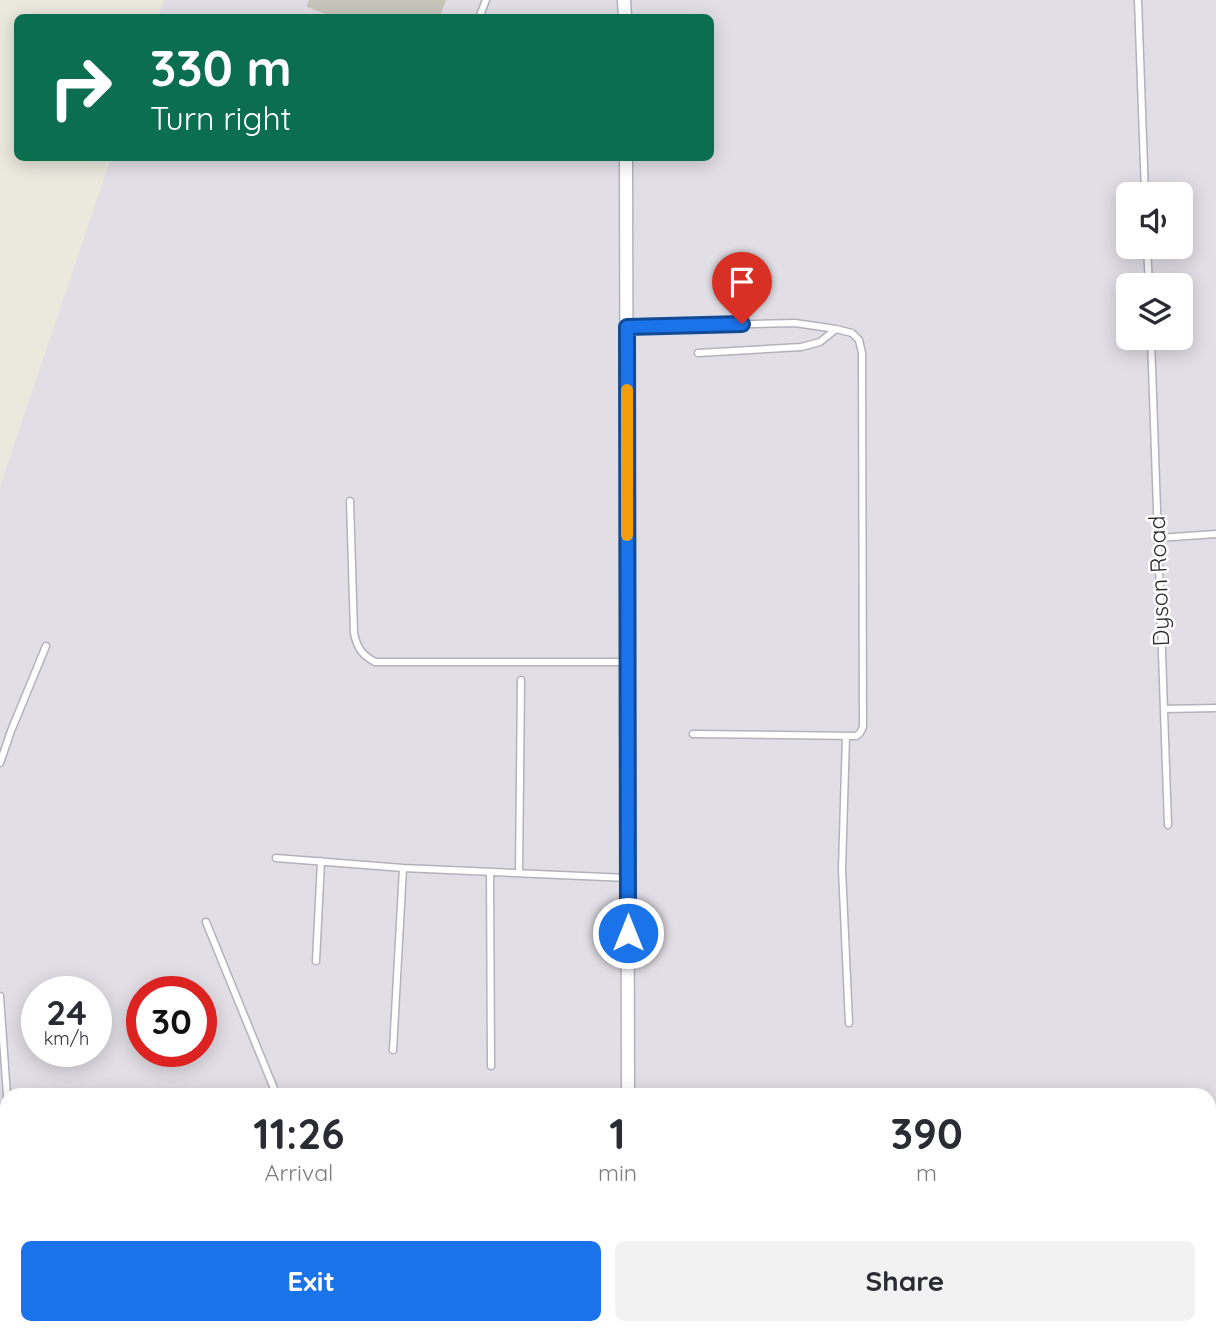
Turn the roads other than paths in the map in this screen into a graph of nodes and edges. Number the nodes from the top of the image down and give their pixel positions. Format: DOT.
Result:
graph roads {
  1 [pos="1138,0"];
  2 [pos="626,161"];
  3 [pos="1145,182"];
  4 [pos="627,327"];
  5 [pos="836,328"];
  6 [pos="1151,350"];
  7 [pos="698,353"];
  8 [pos="349,500"];
  9 [pos="1216,534"];
  10 [pos="1158,538"];
  11 [pos="46,646"];
  12 [pos="627,662"];
  13 [pos="521,680"];
  14 [pos="1216,708"];
  15 [pos="1164,709"];
  16 [pos="693,734"];
  17 [pos="846,736"];
  18 [pos="0,763"];
  19 [pos="1168,825"];
  20 [pos="276,858"];
  21 [pos="321,861"];
  22 [pos="403,868"];
  23 [pos="490,872"];
  24 [pos="519,873"];
  25 [pos="628,878"];
  26 [pos="206,922"];
  27 [pos="316,961"];
  28 [pos="0,996"];
  29 [pos="849,1023"];
  30 [pos="393,1050"];
  31 [pos="491,1066"];
  32 [pos="6,1088"];
  33 [pos="274,1088"];
  34 [pos="628,1088"];
  1 -- 3 [label="lane"];
  2 -- 4 [label="street"];
  4 -- 5 [label="lane"];
  4 -- 12 [label="street"];
  5 -- 7 [label="lane"];
  5 -- 17 [label="lane"];
  6 -- 10 [label="lane, Dyson Road"];
  8 -- 12 [label="lane"];
  9 -- 10 [label="lane"];
  10 -- 15 [label="lane, Dyson Road"];
  11 -- 18 [label="lane"];
  12 -- 25 [label="street"];
  13 -- 24 [label="lane"];
  14 -- 15 [label="lane"];
  15 -- 19 [label="lane, Dyson Road"];
  16 -- 17 [label="lane"];
  17 -- 29 [label="lane"];
  20 -- 21 [label="lane"];
  21 -- 22 [label="lane"];
  21 -- 27 [label="lane"];
  22 -- 23 [label="lane"];
  22 -- 30 [label="lane"];
  23 -- 24 [label="lane"];
  23 -- 31 [label="lane"];
  24 -- 25 [label="lane"];
  25 -- 34 [label="street"];
  26 -- 33 [label="lane"];
  28 -- 32 [label="lane"];
}
